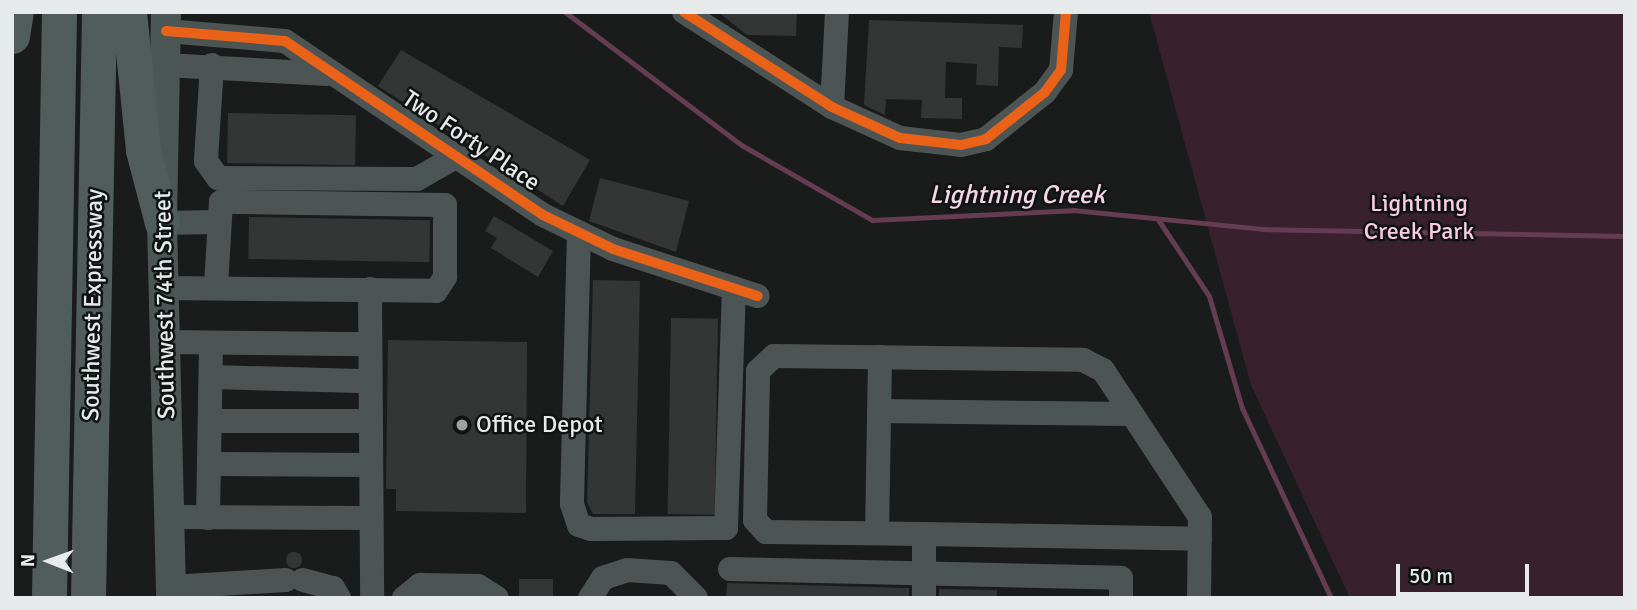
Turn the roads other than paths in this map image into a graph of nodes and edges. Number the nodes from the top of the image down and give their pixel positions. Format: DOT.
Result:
graph roads {
  1 [pos="16,12"];
  2 [pos="59,12"];
  3 [pos="99,12"];
  4 [pos="129,12"];
  5 [pos="837,12"];
  6 [pos="1066,12"];
  7 [pos="696,17"];
  8 [pos="166,22"];
  9 [pos="12,36"];
  10 [pos="165,65"];
  11 [pos="212,65"];
  12 [pos="331,74"];
  13 [pos="832,107"];
  14 [pos="457,156"];
  15 [pos="217,222"];
  16 [pos="162,223"];
  17 [pos="579,233"];
  18 [pos="216,286"];
  19 [pos="164,288"];
  20 [pos="734,288"];
  21 [pos="370,289"];
  22 [pos="758,296"];
  23 [pos="164,342"];
  24 [pos="211,343"];
  25 [pos="369,344"];
  26 [pos="880,357"];
  27 [pos="211,377"];
  28 [pos="369,381"];
  29 [pos="879,411"];
  30 [pos="1132,414"];
  31 [pos="210,421"];
  32 [pos="369,421"];
  33 [pos="209,464"];
  34 [pos="369,466"];
  35 [pos="169,517"];
  36 [pos="208,518"];
  37 [pos="369,518"];
  38 [pos="877,533"];
  39 [pos="925,534"];
  40 [pos="1200,539"];
  41 [pos="730,569"];
  42 [pos="924,586"];
  43 [pos="171,592"];
  44 [pos="227,592"];
  45 [pos="49,598"];
  46 [pos="88,598"];
  47 [pos="338,598"];
  48 [pos="372,598"];
  49 [pos="404,598"];
  50 [pos="497,598"];
  51 [pos="590,598"];
  52 [pos="696,598"];
  53 [pos="1121,598"];
  54 [pos="1199,598"];
  1 -- 9 [label="highway"];
  2 -- 45 [label="highway, Southwest Expressway"];
  3 -- 46 [label="highway, Southwest Expressway"];
  4 -- 16 [label="highway"];
  5 -- 13 [label="street"];
  6 -- 13 [label="street"];
  7 -- 13 [label="street"];
  8 -- 10 [label="main road, Southwest 74th Street"];
  8 -- 12 [label="street, Two Forty Place"];
  10 -- 11 [label="street, Two Forty Place"];
  10 -- 16 [label="main road, Southwest 74th Street"];
  11 -- 12 [label="street, Two Forty Place"];
  11 -- 14 [label="street"];
  12 -- 14 [label="street, Two Forty Place"];
  14 -- 17 [label="street, Two Forty Place"];
  15 -- 16 [label="street"];
  15 -- 18 [label="street"];
  15 -- 21 [label="street"];
  16 -- 19 [label="main road, Southwest 74th Street"];
  17 -- 20 [label="street, Two Forty Place"];
  17 -- 20 [label="street"];
  18 -- 19 [label="street"];
  18 -- 21 [label="street"];
  19 -- 23 [label="main road, Southwest 74th Street"];
  20 -- 22 [label="street, Two Forty Place"];
  21 -- 25 [label="street"];
  23 -- 24 [label="street"];
  23 -- 35 [label="main road, Southwest 74th Street"];
  24 -- 25 [label="street"];
  24 -- 27 [label="street"];
  25 -- 28 [label="street"];
  26 -- 29 [label="street"];
  26 -- 30 [label="street"];
  26 -- 38 [label="street"];
  27 -- 28 [label="street"];
  27 -- 31 [label="street"];
  28 -- 32 [label="street"];
  29 -- 30 [label="street"];
  29 -- 38 [label="street"];
  30 -- 40 [label="street"];
  31 -- 32 [label="street"];
  31 -- 33 [label="street"];
  32 -- 34 [label="street"];
  33 -- 34 [label="street"];
  33 -- 36 [label="street"];
  34 -- 37 [label="street"];
  35 -- 36 [label="street"];
  35 -- 43 [label="main road, Southwest 74th Street"];
  36 -- 37 [label="street"];
  37 -- 48 [label="street"];
  38 -- 39 [label="street"];
  39 -- 40 [label="street"];
  39 -- 42 [label="street"];
  40 -- 54 [label="street"];
  41 -- 42 [label="street"];
  42 -- 53 [label="street"];
  43 -- 44 [label="street"];
  44 -- 47 [label="street"];
  49 -- 50 [label="street"];
  51 -- 52 [label="street"];
}
